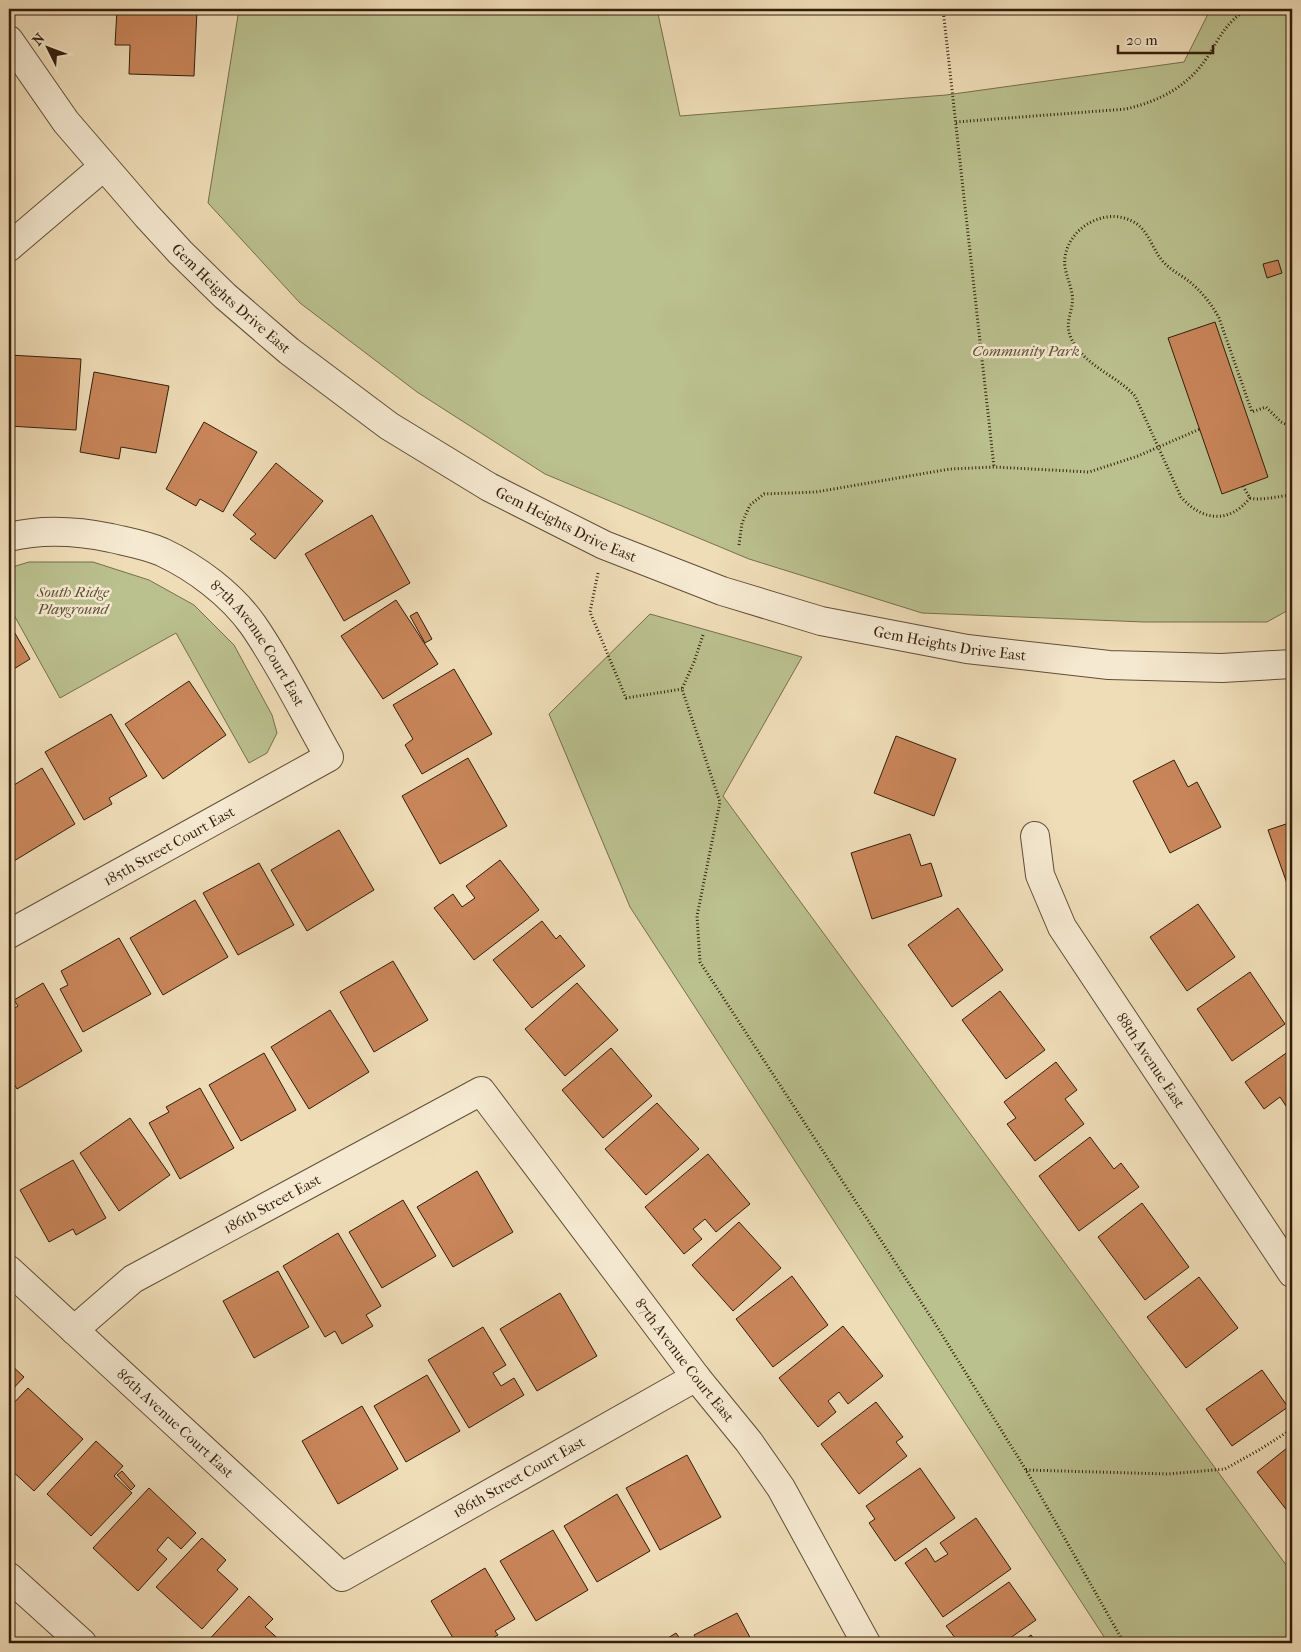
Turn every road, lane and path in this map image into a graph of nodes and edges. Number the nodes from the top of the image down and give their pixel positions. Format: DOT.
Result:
graph roads {
  1 [pos="943,9"];
  2 [pos="1247,9"];
  3 [pos="9,40"];
  4 [pos="956,122"];
  5 [pos="103,167"];
  6 [pos="9,247"];
  7 [pos="1292,427"];
  8 [pos="1200,429"];
  9 [pos="1158,448"];
  10 [pos="994,467"];
  11 [pos="1243,486"];
  12 [pos="1292,495"];
  13 [pos="1250,498"];
  14 [pos="9,537"];
  15 [pos="604,544"];
  16 [pos="740,545"];
  17 [pos="702,635"];
  18 [pos="1292,664"];
  19 [pos="682,689"];
  20 [pos="329,757"];
  21 [pos="1035,836"];
  22 [pos="9,934"];
  23 [pos="480,1091"];
  24 [pos="9,1270"];
  25 [pos="1292,1273"];
  26 [pos="74,1330"];
  27 [pos="696,1376"];
  28 [pos="1292,1429"];
  29 [pos="1026,1470"];
  30 [pos="9,1577"];
  31 [pos="342,1577"];
  32 [pos="82,1643"];
  33 [pos="866,1643"];
  34 [pos="1124,1643"];
  1 -- 4 [label="path"];
  2 -- 4 [label="path"];
  3 -- 5 [label="street, Gem Heights Drive East"];
  4 -- 10 [label="path"];
  5 -- 6 [label="street"];
  5 -- 15 [label="street, Gem Heights Drive East"];
  7 -- 9 [label="path"];
  8 -- 9 [label="path"];
  9 -- 10 [label="path"];
  9 -- 13 [label="path"];
  10 -- 16 [label="path"];
  11 -- 13 [label="path"];
  12 -- 13 [label="path"];
  14 -- 20 [label="street, 87th Avenue Court East"];
  15 -- 18 [label="street, Gem Heights Drive East"];
  15 -- 19 [label="path"];
  17 -- 19 [label="path"];
  19 -- 29 [label="path"];
  20 -- 22 [label="street, 185th Street Court East"];
  21 -- 25 [label="street, 88th Avenue East"];
  23 -- 26 [label="street, 186th Street East"];
  23 -- 27 [label="street, 87th Avenue Court East"];
  24 -- 26 [label="street, 86th Avenue Court East"];
  26 -- 31 [label="street, 86th Avenue Court East"];
  27 -- 31 [label="street, 186th Street Court East"];
  27 -- 33 [label="street, 87th Avenue Court East"];
  28 -- 29 [label="path"];
  29 -- 34 [label="path"];
  30 -- 32 [label="street"];
}
